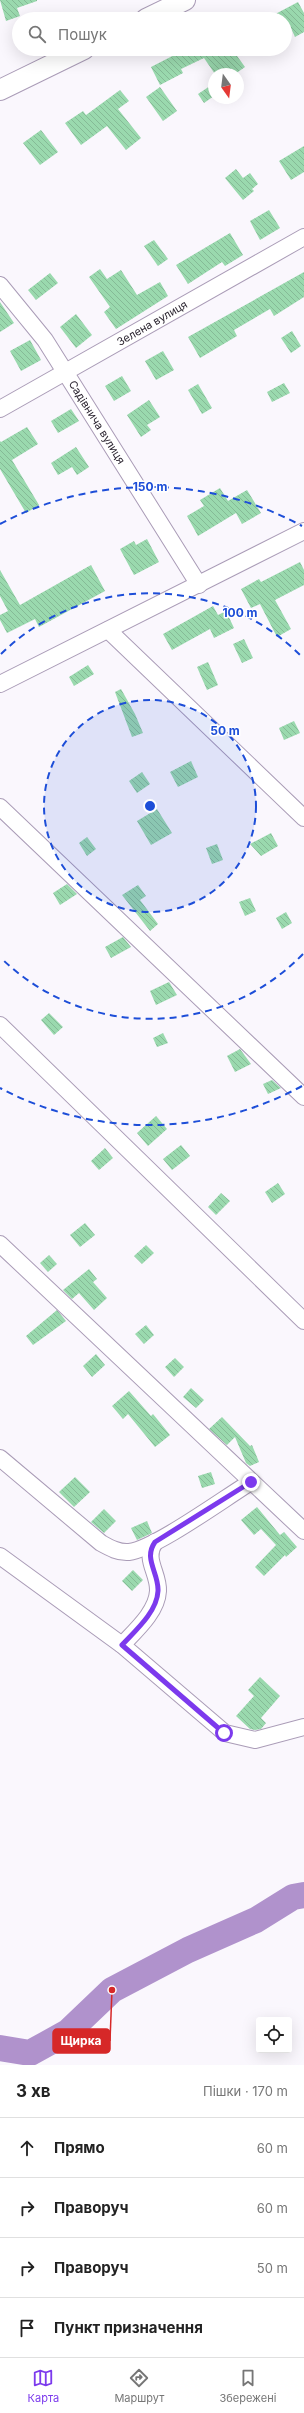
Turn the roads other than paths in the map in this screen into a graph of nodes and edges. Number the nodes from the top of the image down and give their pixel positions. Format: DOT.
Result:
graph roads {
  1 [pos="185,0"];
  2 [pos="160,12"];
  3 [pos="70,56"];
  4 [pos="0,90"];
  5 [pos="304,237"];
  6 [pos="0,285"];
  7 [pos="66,372"];
  8 [pos="0,409"];
  9 [pos="304,531"];
  10 [pos="199,585"];
  11 [pos="108,630"];
  12 [pos="0,684"];
  13 [pos="0,807"];
  14 [pos="304,818"];
  15 [pos="0,1025"];
  16 [pos="304,1098"];
  17 [pos="0,1244"];
  18 [pos="304,1321"];
  19 [pos="0,1458"];
  20 [pos="251,1482"];
  21 [pos="304,1531"];
  22 [pos="155,1542"];
  23 [pos="0,1556"];
  24 [pos="122,1645"];
  25 [pos="304,1727"];
  1 -- 2 [label="main road"];
  3 -- 4 [label="main road"];
  5 -- 7 [label="street, Зелена вулиця"];
  6 -- 7 [label="street, Садівнича вулиця"];
  7 -- 8 [label="street, Зелена вулиця"];
  7 -- 10 [label="street, Садівнича вулиця"];
  9 -- 10 [label="street"];
  10 -- 11 [label="street"];
  11 -- 12 [label="street"];
  11 -- 14 [label="street"];
  13 -- 16 [label="street"];
  15 -- 18 [label="street"];
  17 -- 20 [label="street"];
  19 -- 22 [label="street"];
  20 -- 21 [label="street"];
  20 -- 22 [label="street"];
  22 -- 24 [label="street"];
  23 -- 24 [label="street"];
  24 -- 25 [label="street"];
}
